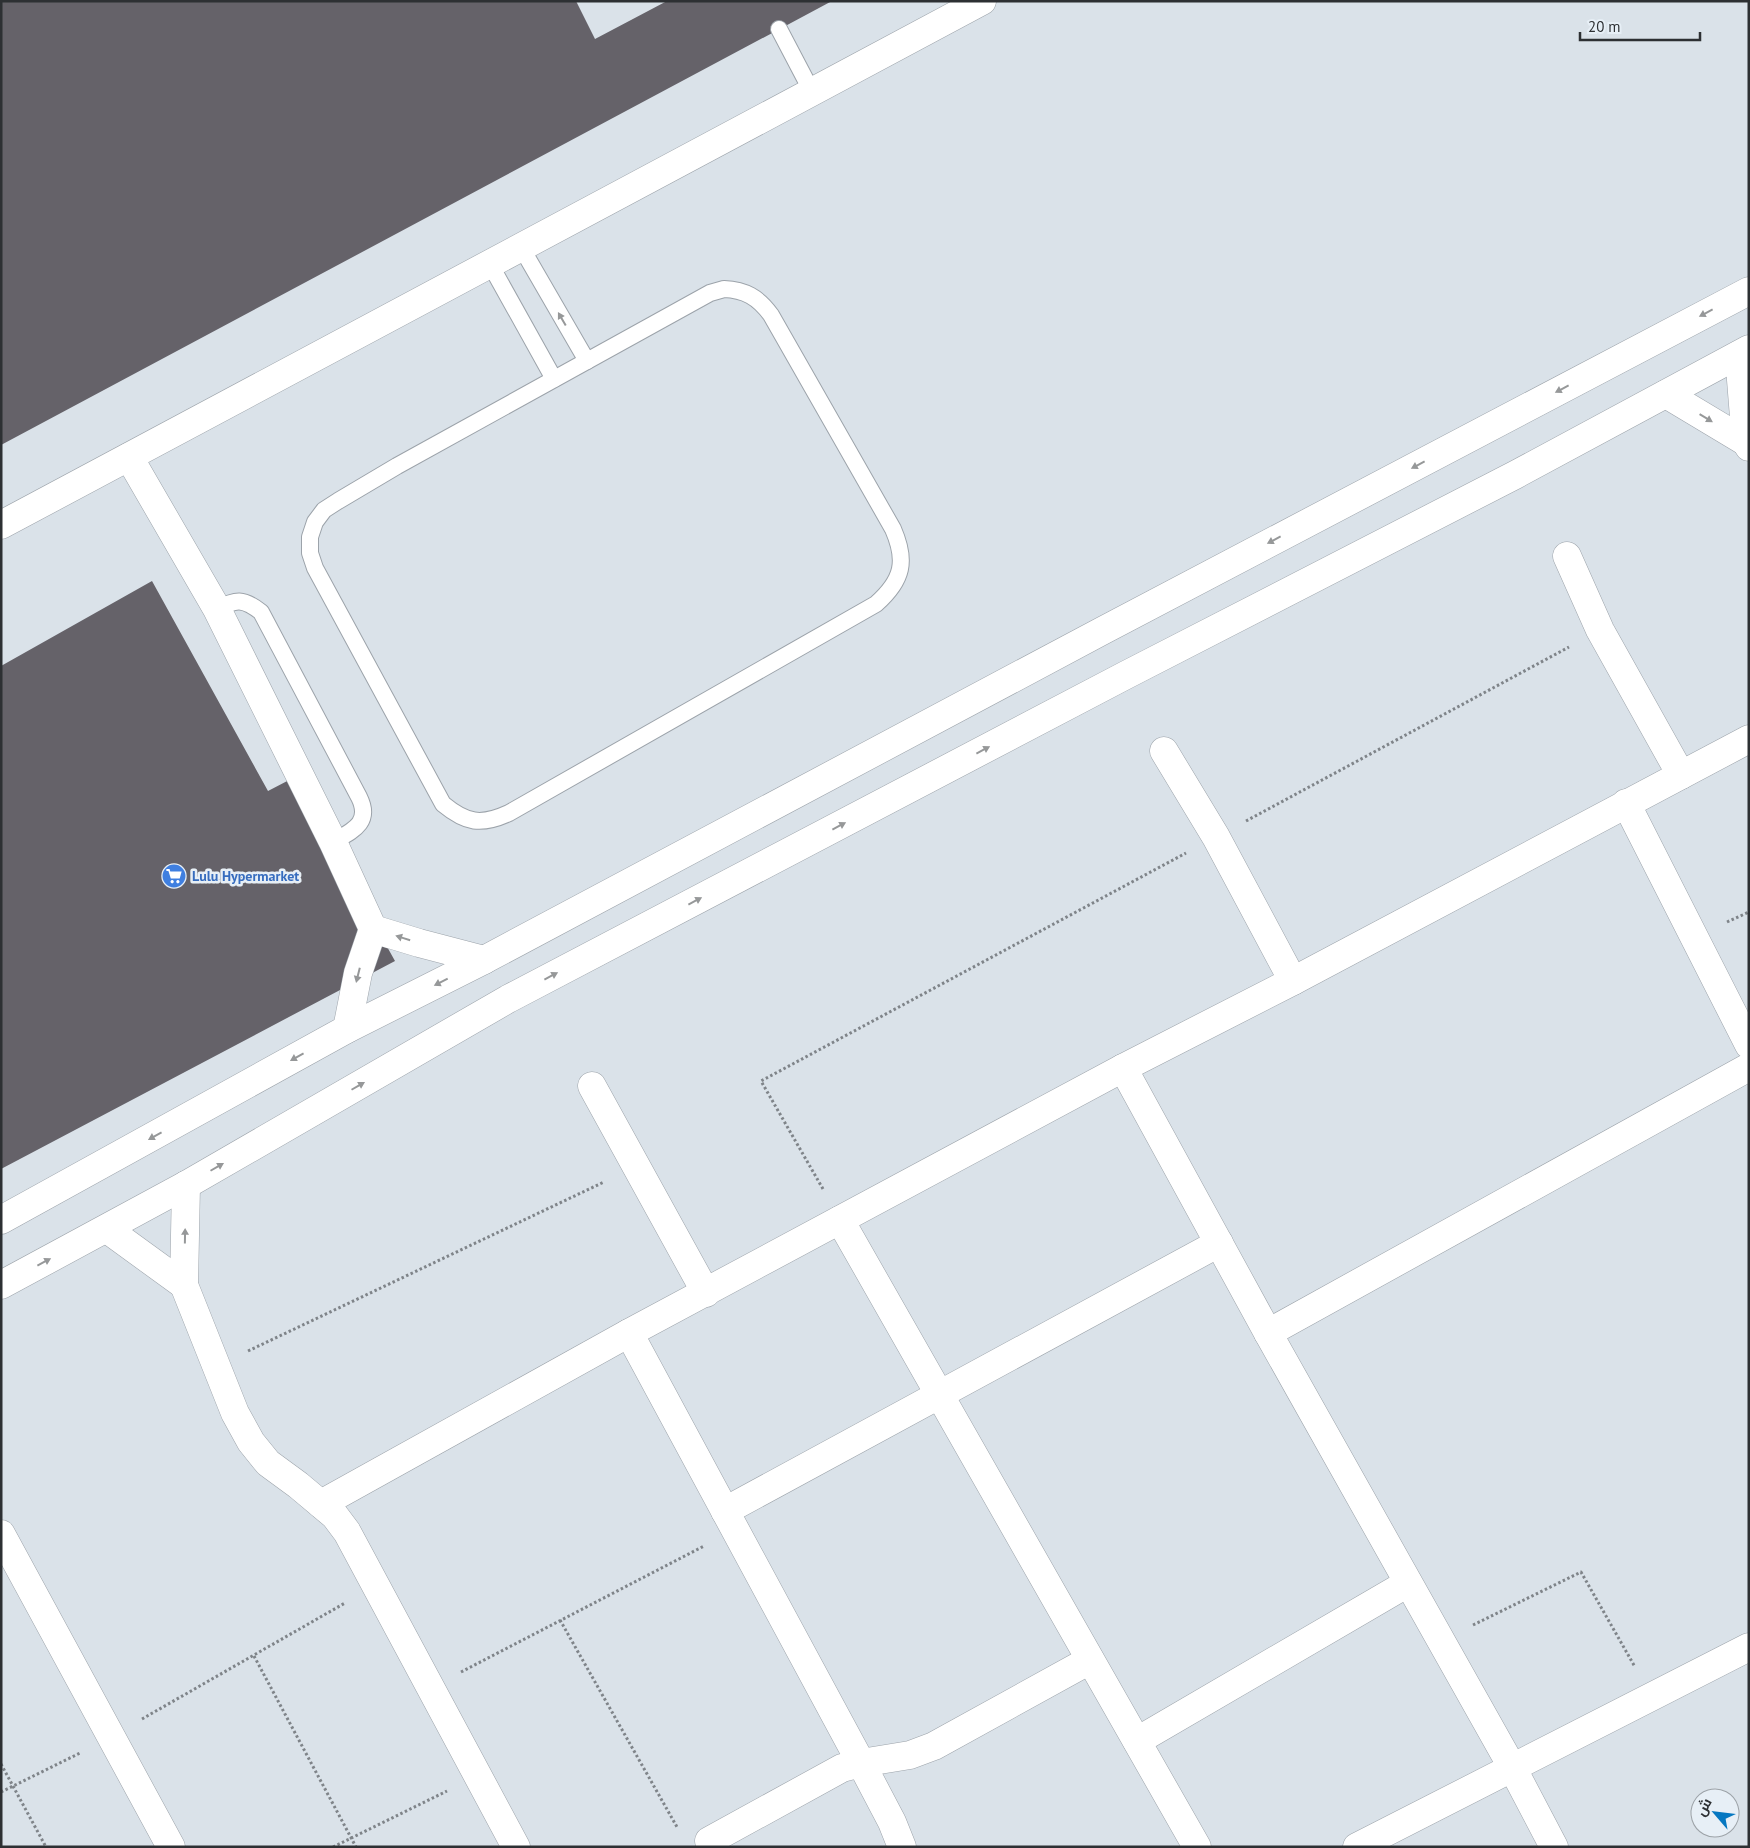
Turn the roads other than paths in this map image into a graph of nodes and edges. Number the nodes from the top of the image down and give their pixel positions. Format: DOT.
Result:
graph roads {
  1 [pos="982,1"];
  2 [pos="779,29"];
  3 [pos="812,92"];
  4 [pos="521,247"];
  5 [pos="490,264"];
  6 [pos="1749,291"];
  7 [pos="1744,352"];
  8 [pos="587,361"];
  9 [pos="554,379"];
  10 [pos="1666,394"];
  11 [pos="1747,445"];
  12 [pos="129,457"];
  13 [pos="1,525"];
  14 [pos="1567,556"];
  15 [pos="217,609"];
  16 [pos="1749,738"];
  17 [pos="1164,751"];
  18 [pos="1681,775"];
  19 [pos="1626,803"];
  20 [pos="333,842"];
  21 [pos="373,929"];
  22 [pos="484,960"];
  23 [pos="1293,981"];
  24 [pos="347,1029"];
  25 [pos="1749,1045"];
  26 [pos="1749,1067"];
  27 [pos="1123,1068"];
  28 [pos="592,1086"];
  29 [pos="186,1185"];
  30 [pos="1,1220"];
  31 [pos="840,1220"];
  32 [pos="106,1229"];
  33 [pos="1219,1243"];
  34 [pos="1,1285"];
  35 [pos="184,1285"];
  36 [pos="706,1293"];
  37 [pos="629,1333"];
  38 [pos="1268,1333"];
  39 [pos="940,1395"];
  40 [pos="321,1504"];
  41 [pos="730,1521"];
  42 [pos="1,1534"];
  43 [pos="1408,1583"];
  44 [pos="1749,1647"];
  45 [pos="1090,1660"];
  46 [pos="1136,1741"];
  47 [pos="861,1762"];
  48 [pos="1512,1767"];
  49 [pos="708,1841"];
  50 [pos="171,1847"];
  51 [pos="516,1847"];
  52 [pos="902,1847"];
  53 [pos="1197,1847"];
  54 [pos="1357,1847"];
  55 [pos="1554,1847"];
  1 -- 3 [label="street"];
  2 -- 3 [label="lane"];
  3 -- 4 [label="street"];
  4 -- 5 [label="street"];
  8 -- 4 [label="lane, one-way"];
  5 -- 9 [label="lane"];
  5 -- 12 [label="street"];
  6 -- 22 [label="street, one-way"];
  7 -- 10 [label="street"];
  7 -- 11 [label="street"];
  8 -- 9 [label="lane"];
  8 -- 9 [label="lane"];
  10 -- 11 [label="street, one-way"];
  29 -- 10 [label="street, one-way"];
  12 -- 13 [label="street"];
  12 -- 15 [label="street"];
  14 -- 18 [label="street"];
  15 -- 20 [label="street"];
  15 -- 20 [label="lane"];
  16 -- 18 [label="street"];
  17 -- 23 [label="street"];
  18 -- 19 [label="street"];
  19 -- 23 [label="street"];
  19 -- 25 [label="street"];
  20 -- 21 [label="street"];
  22 -- 21 [label="street, one-way"];
  21 -- 24 [label="street, one-way"];
  22 -- 24 [label="street, one-way"];
  23 -- 27 [label="street"];
  24 -- 30 [label="street, one-way"];
  26 -- 38 [label="street"];
  27 -- 31 [label="street"];
  27 -- 33 [label="street"];
  28 -- 36 [label="street"];
  29 -- 32 [label="street"];
  35 -- 29 [label="street, one-way"];
  31 -- 36 [label="street"];
  31 -- 39 [label="street"];
  34 -- 32 [label="street, one-way"];
  32 -- 35 [label="street"];
  33 -- 38 [label="street"];
  33 -- 39 [label="street"];
  35 -- 40 [label="street"];
  36 -- 37 [label="street"];
  37 -- 40 [label="street"];
  37 -- 41 [label="street"];
  38 -- 43 [label="street"];
  39 -- 41 [label="street"];
  39 -- 45 [label="street"];
  40 -- 51 [label="street"];
  41 -- 47 [label="street"];
  42 -- 50 [label="street"];
  43 -- 46 [label="street"];
  43 -- 48 [label="street"];
  44 -- 48 [label="street"];
  45 -- 46 [label="street"];
  45 -- 47 [label="street"];
  46 -- 53 [label="street"];
  47 -- 49 [label="street"];
  47 -- 52 [label="street"];
  48 -- 54 [label="street"];
  48 -- 55 [label="street"];
}
